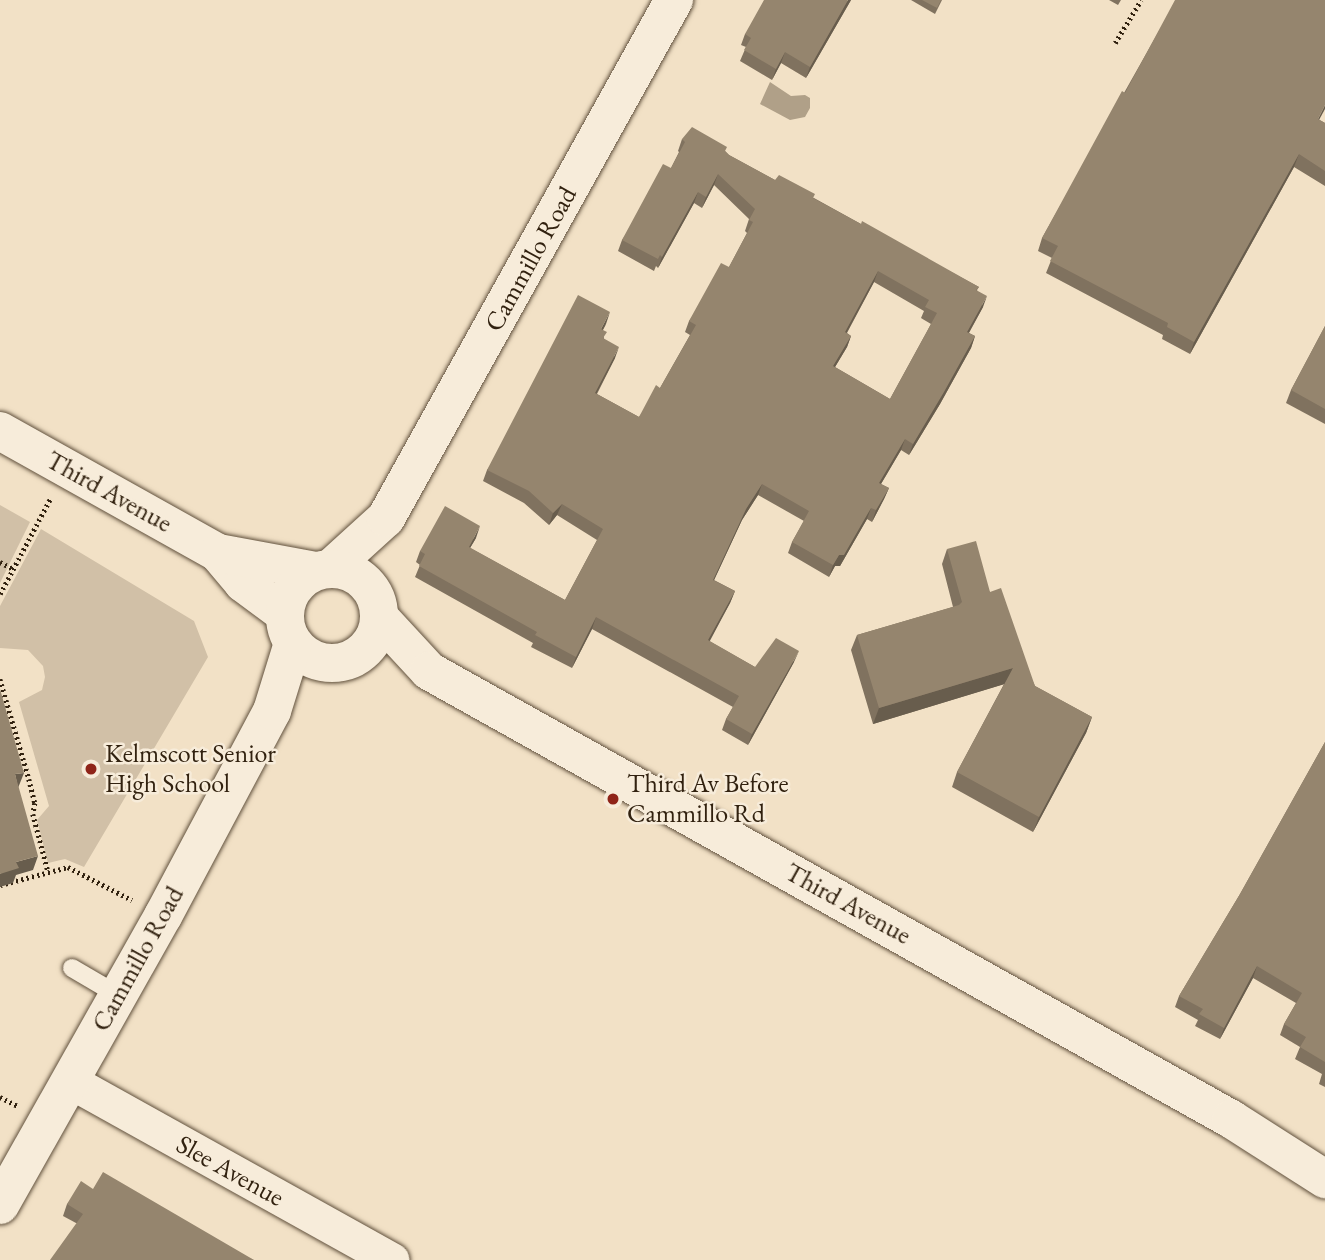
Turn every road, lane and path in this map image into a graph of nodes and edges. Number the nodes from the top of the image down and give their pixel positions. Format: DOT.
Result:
graph roads {
  1 [pos="674,0"];
  2 [pos="1141,0"];
  3 [pos="1115,43"];
  4 [pos="0,431"];
  5 [pos="67,469"];
  6 [pos="386,518"];
  7 [pos="218,553"];
  8 [pos="0,562"];
  9 [pos="13,569"];
  10 [pos="323,569"];
  11 [pos="0,594"];
  12 [pos="377,605"];
  13 [pos="289,629"];
  14 [pos="340,662"];
  15 [pos="429,671"];
  16 [pos="0,679"];
  17 [pos="272,712"];
  18 [pos="29,779"];
  19 [pos="19,782"];
  20 [pos="48,871"];
  21 [pos="0,885"];
  22 [pos="163,916"];
  23 [pos="72,968"];
  24 [pos="118,995"];
  25 [pos="70,1081"];
  26 [pos="1265,1139"];
  27 [pos="1325,1179"];
  28 [pos="0,1205"];
  29 [pos="1325,1205"];
  30 [pos="391,1260"];
  1 -- 6 [label="main road, Cammillo Road"];
  2 -- 3 [label="path"];
  4 -- 5 [label="main road, Third Avenue"];
  5 -- 7 [label="main road, Third Avenue"];
  5 -- 9 [label="path"];
  6 -- 10 [label="main road, Cammillo Road"];
  6 -- 12 [label="main road, Cammillo Road"];
  7 -- 10 [label="main road, Third Avenue"];
  7 -- 13 [label="main road, Third Avenue"];
  8 -- 9 [label="path"];
  9 -- 11 [label="path"];
  10 -- 12 [label="main road"];
  10 -- 13 [label="main road"];
  12 -- 14 [label="main road"];
  12 -- 15 [label="main road, Third Avenue"];
  13 -- 14 [label="main road"];
  13 -- 17 [label="main road, Cammillo Road"];
  14 -- 15 [label="main road, Third Avenue"];
  14 -- 17 [label="main road, Cammillo Road"];
  15 -- 26 [label="main road, Third Avenue"];
  16 -- 18 [label="path"];
  17 -- 22 [label="main road, Cammillo Road"];
  18 -- 19 [label="path"];
  18 -- 20 [label="path"];
  20 -- 21 [label="path"];
  20 -- 22 [label="path"];
  22 -- 24 [label="main road, Cammillo Road"];
  23 -- 24 [label="lane"];
  24 -- 25 [label="main road, Cammillo Road"];
  25 -- 28 [label="main road, Cammillo Road"];
  25 -- 30 [label="street, Slee Avenue"];
  26 -- 27 [label="main road, Third Avenue"];
  26 -- 29 [label="main road, Third Avenue"];
}
